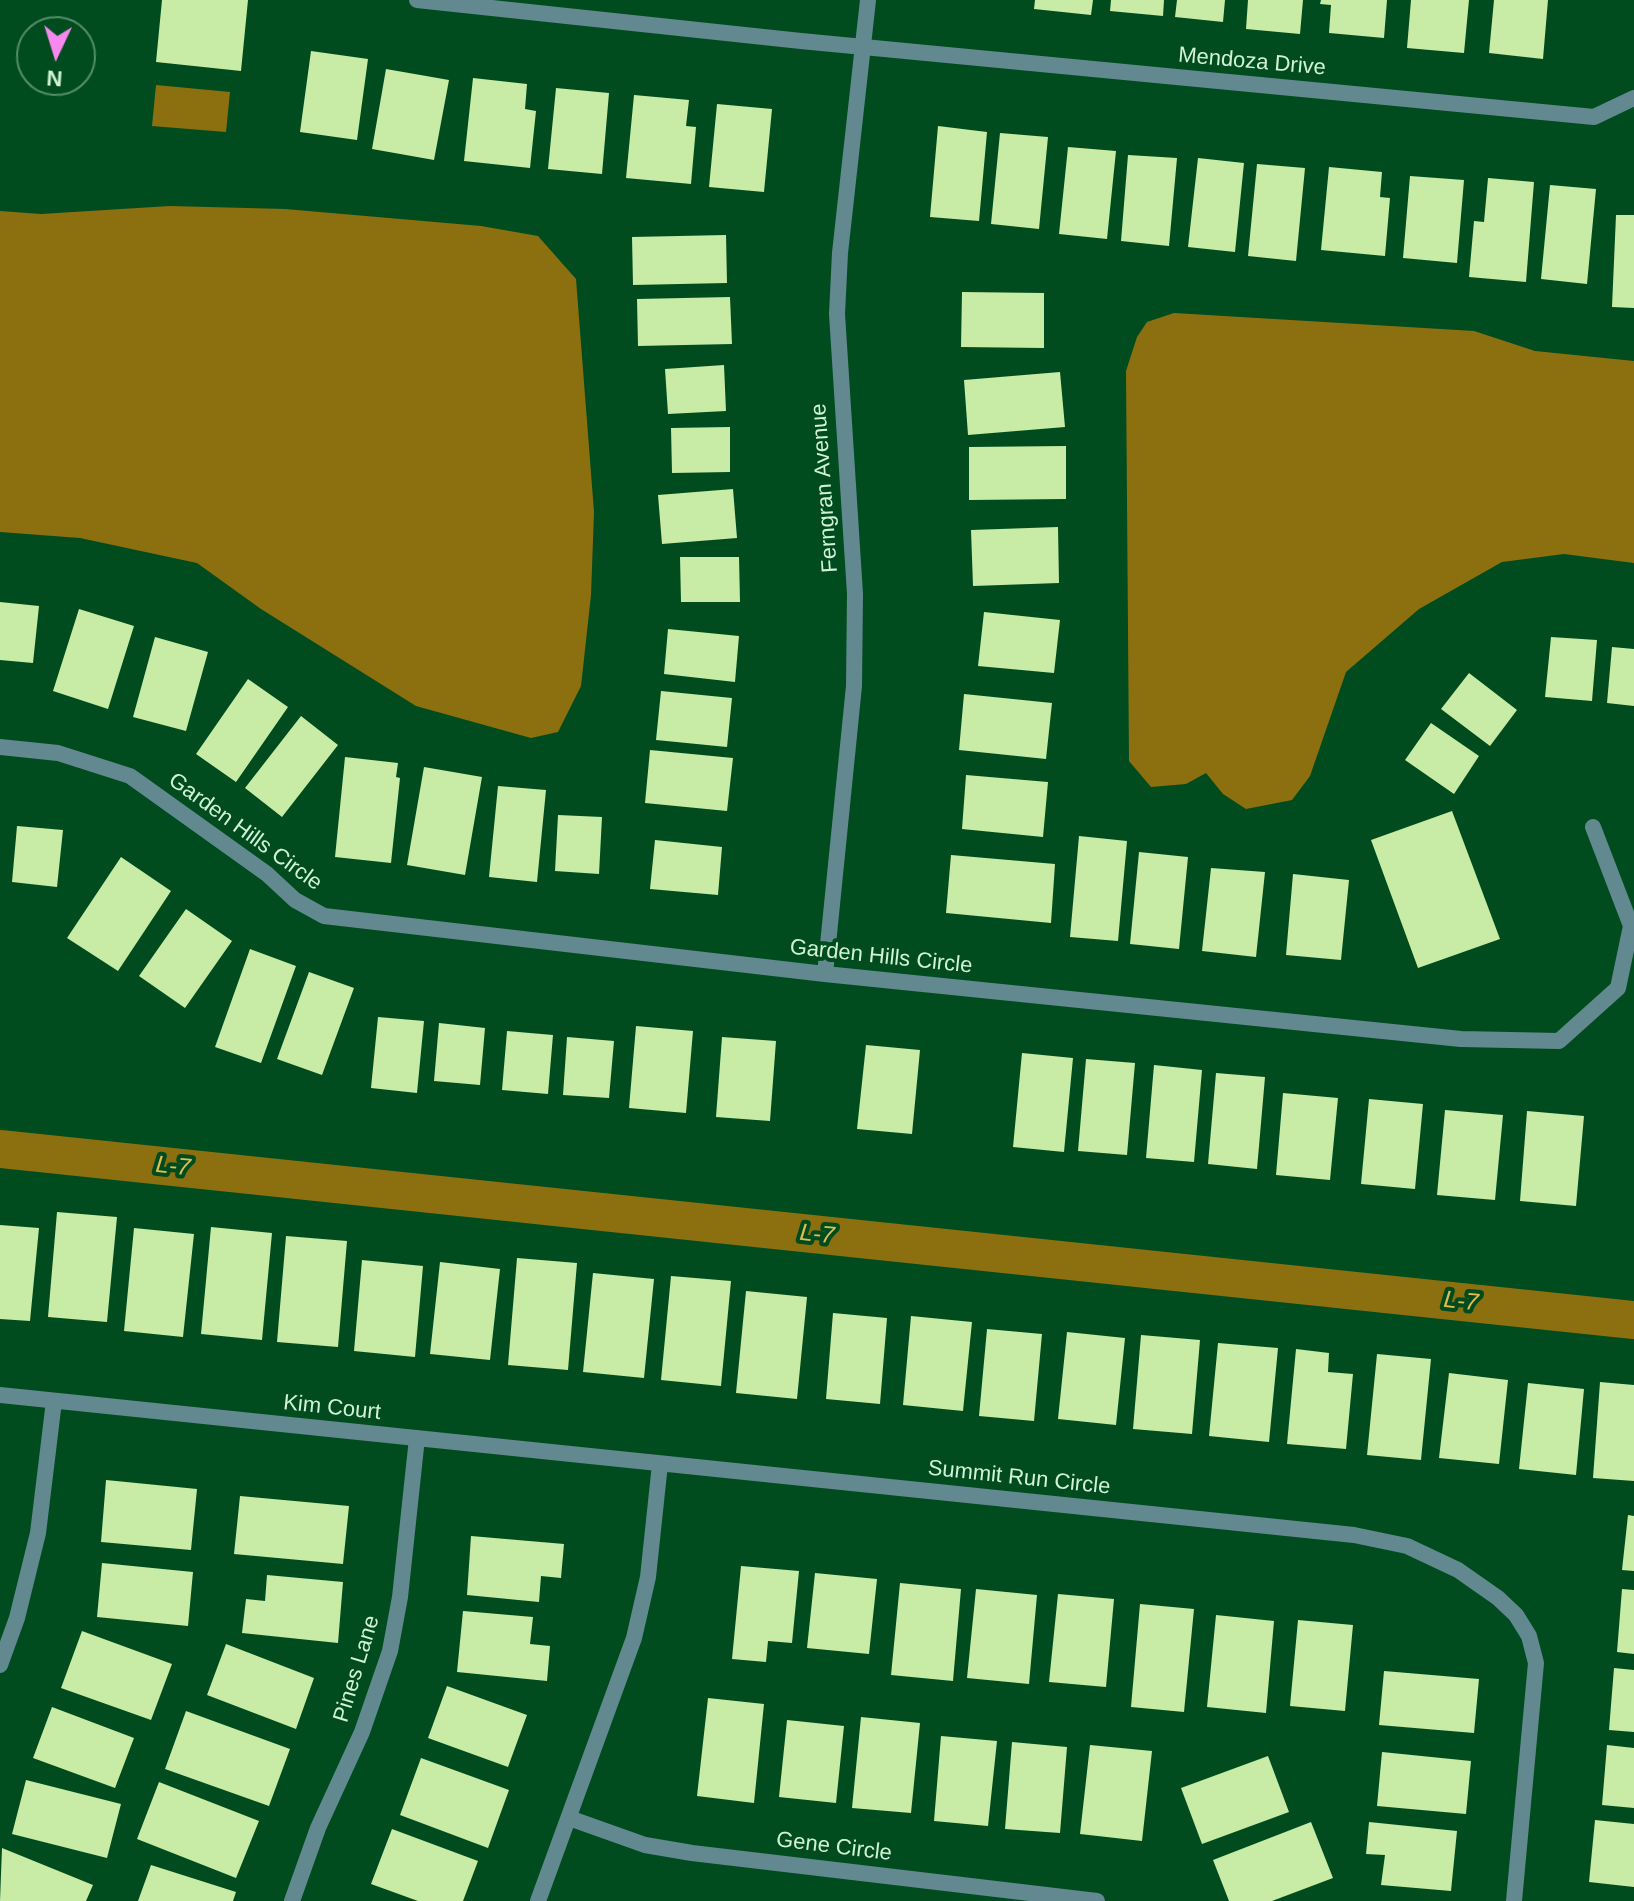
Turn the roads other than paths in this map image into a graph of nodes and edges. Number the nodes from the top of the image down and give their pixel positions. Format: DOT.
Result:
graph roads {
  1 [pos="417,0"];
  2 [pos="868,0"];
  3 [pos="861,47"];
  4 [pos="1634,98"];
  5 [pos="0,747"];
  6 [pos="1593,827"];
  7 [pos="825,974"];
  8 [pos="0,1395"];
  9 [pos="54,1401"];
  10 [pos="417,1438"];
  11 [pos="660,1464"];
  12 [pos="0,1665"];
  13 [pos="569,1818"];
  14 [pos="292,1901"];
  15 [pos="538,1901"];
  16 [pos="1097,1901"];
  17 [pos="1514,1901"];
  1 -- 3 [label="street, Mendoza Drive"];
  2 -- 3 [label="street, Ferngran Avenue"];
  3 -- 4 [label="street, Mendoza Drive"];
  3 -- 7 [label="street, Ferngran Avenue"];
  5 -- 7 [label="street, Garden Hills Circle"];
  6 -- 7 [label="street, Garden Hills Circle"];
  8 -- 9 [label="street, Kim Court"];
  9 -- 10 [label="street, Kim Court"];
  9 -- 12 [label="street"];
  10 -- 11 [label="street, Kim Court"];
  10 -- 14 [label="street, Pines Lane"];
  11 -- 13 [label="street"];
  11 -- 17 [label="street, Summit Run Circle"];
  13 -- 15 [label="street"];
  13 -- 16 [label="street, Gene Circle"];
}
